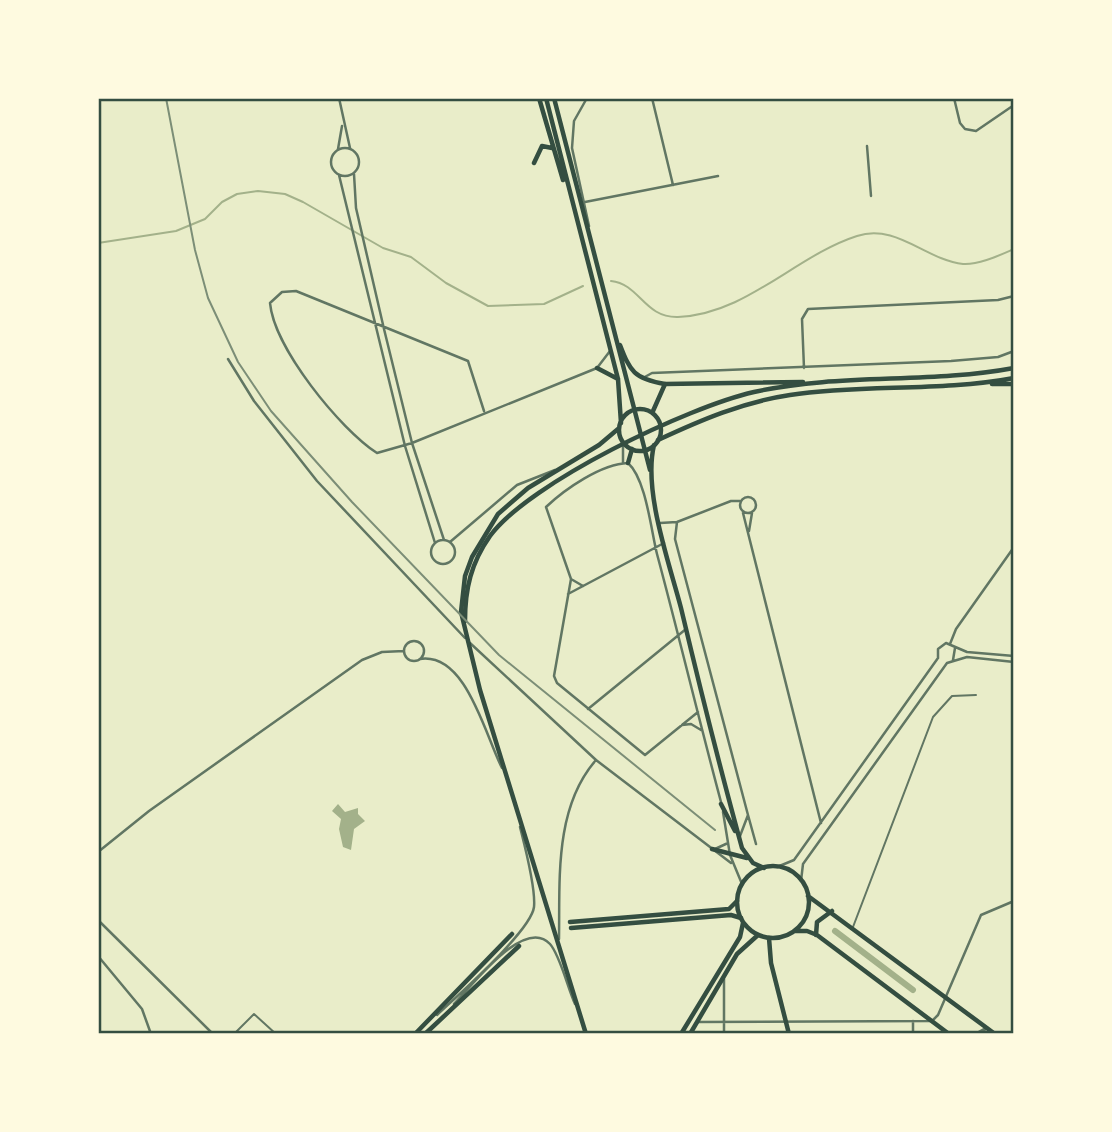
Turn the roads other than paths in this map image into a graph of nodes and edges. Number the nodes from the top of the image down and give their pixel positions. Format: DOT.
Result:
graph roads {
  1 [pos="339,98"];
  2 [pos="539,98"];
  3 [pos="546,98"];
  4 [pos="554,98"];
  5 [pos="587,98"];
  6 [pos="652,98"];
  7 [pos="954,98"];
  8 [pos="1014,105"];
  9 [pos="342,123"];
  10 [pos="867,146"];
  11 [pos="350,148"];
  12 [pos="338,149"];
  13 [pos="556,155"];
  14 [pos="534,163"];
  15 [pos="354,174"];
  16 [pos="339,175"];
  17 [pos="718,176"];
  18 [pos="673,185"];
  19 [pos="871,196"];
  20 [pos="584,202"];
  21 [pos="574,210"];
  22 [pos="594,250"];
  23 [pos="1014,296"];
  24 [pos="375,323"];
  25 [pos="384,329"];
  26 [pos="614,331"];
  27 [pos="610,351"];
  28 [pos="1014,351"];
  29 [pos="228,359"];
  30 [pos="1014,367"];
  31 [pos="597,368"];
  32 [pos="804,368"];
  33 [pos="669,373"];
  34 [pos="643,378"];
  35 [pos="1014,378"];
  36 [pos="618,379"];
  37 [pos="832,381"];
  38 [pos="665,384"];
  39 [pos="974,384"];
  40 [pos="1014,384"];
  41 [pos="636,410"];
  42 [pos="484,411"];
  43 [pos="653,411"];
  44 [pos="621,423"];
  45 [pos="618,429"];
  46 [pos="656,442"];
  47 [pos="412,443"];
  48 [pos="622,443"];
  49 [pos="405,446"];
  50 [pos="632,449"];
  51 [pos="645,449"];
  52 [pos="625,463"];
  53 [pos="564,466"];
  54 [pos="652,478"];
  55 [pos="740,501"];
  56 [pos="729,503"];
  57 [pos="739,507"];
  58 [pos="753,512"];
  59 [pos="743,513"];
  60 [pos="677,522"];
  61 [pos="660,523"];
  62 [pos="749,530"];
  63 [pos="444,540"];
  64 [pos="450,542"];
  65 [pos="664,542"];
  66 [pos="435,543"];
  67 [pos="655,547"];
  68 [pos="1014,547"];
  69 [pos="467,575"];
  70 [pos="571,579"];
  71 [pos="583,586"];
  72 [pos="568,594"];
  73 [pos="686,629"];
  74 [pos="678,634"];
  75 [pos="950,644"];
  76 [pos="955,648"];
  77 [pos="404,651"];
  78 [pos="1014,656"];
  79 [pos="938,657"];
  80 [pos="420,659"];
  81 [pos="953,660"];
  82 [pos="1014,662"];
  83 [pos="947,663"];
  84 [pos="976,695"];
  85 [pos="703,701"];
  86 [pos="589,709"];
  87 [pos="698,711"];
  88 [pos="682,725"];
  89 [pos="703,733"];
  90 [pos="596,760"];
  91 [pos="508,774"];
  92 [pos="721,804"];
  93 [pos="519,810"];
  94 [pos="748,815"];
  95 [pos="821,823"];
  96 [pos="828,828"];
  97 [pos="739,837"];
  98 [pos="729,842"];
  99 [pos="756,844"];
  100 [pos="712,849"];
  101 [pos="98,852"];
  102 [pos="730,853"];
  103 [pos="748,858"];
  104 [pos="733,864"];
  105 [pos="778,867"];
  106 [pos="764,868"];
  107 [pos="801,881"];
  108 [pos="742,884"];
  109 [pos="808,896"];
  110 [pos="737,901"];
  111 [pos="1014,901"];
  112 [pos="832,911"];
  113 [pos="98,920"];
  114 [pos="742,920"];
  115 [pos="853,927"];
  116 [pos="794,931"];
  117 [pos="512,934"];
  118 [pos="758,935"];
  119 [pos="816,935"];
  120 [pos="769,938"];
  121 [pos="519,946"];
  122 [pos="559,950"];
  123 [pos="98,956"];
  124 [pos="724,979"];
  125 [pos="946,997"];
  126 [pos="580,1016"];
  127 [pos="785,1021"];
  128 [pos="913,1021"];
  129 [pos="932,1021"];
  130 [pos="697,1022"];
  131 [pos="723,1022"];
  132 [pos="987,1028"];
  133 [pos="416,1033"];
  134 [pos="426,1033"];
  135 [pos="151,1034"];
  136 [pos="213,1034"];
  137 [pos="234,1034"];
  138 [pos="276,1034"];
  139 [pos="586,1034"];
  140 [pos="681,1034"];
  141 [pos="690,1034"];
  142 [pos="724,1034"];
  143 [pos="789,1034"];
  144 [pos="913,1034"];
  145 [pos="949,1034"];
  146 [pos="976,1034"];
  147 [pos="996,1034"];
  1 -- 9 [label="street"];
  2 -- 13 [label="main road"];
  3 -- 21 [label="main road"];
  4 -- 22 [label="main road"];
  5 -- 20 [label="street"];
  6 -- 18 [label="street"];
  7 -- 8 [label="street"];
  9 -- 11 [label="street"];
  9 -- 12 [label="street"];
  10 -- 19 [label="street"];
  11 -- 12 [label="street"];
  11 -- 15 [label="street"];
  12 -- 16 [label="street"];
  13 -- 14 [label="main road"];
  13 -- 21 [label="main road"];
  15 -- 16 [label="street"];
  15 -- 25 [label="street"];
  16 -- 24 [label="street"];
  17 -- 18 [label="street"];
  18 -- 20 [label="street"];
  20 -- 22 [label="street"];
  21 -- 27 [label="main road"];
  22 -- 26 [label="main road"];
  23 -- 32 [label="street"];
  24 -- 25 [label="street"];
  24 -- 49 [label="street"];
  24 -- 49 [label="street"];
  25 -- 42 [label="street"];
  25 -- 47 [label="street"];
  26 -- 34 [label="main road"];
  26 -- 41 [label="main road"];
  27 -- 31 [label="street"];
  27 -- 36 [label="main road"];
  28 -- 32 [label="street"];
  29 -- 90 [label="street"];
  30 -- 37 [label="main road"];
  31 -- 36 [label="main road"];
  31 -- 42 [label="street"];
  32 -- 33 [label="street"];
  33 -- 34 [label="street"];
  33 -- 38 [label="street"];
  34 -- 38 [label="main road"];
  35 -- 39 [label="main road"];
  36 -- 44 [label="main road"];
  37 -- 38 [label="main road"];
  37 -- 69 [label="main road"];
  38 -- 43 [label="main road"];
  39 -- 40 [label="main road"];
  39 -- 46 [label="main road"];
  41 -- 43 [label="main road"];
  41 -- 44 [label="main road"];
  41 -- 51 [label="main road"];
  42 -- 47 [label="street"];
  43 -- 46 [label="main road"];
  44 -- 45 [label="main road"];
  45 -- 48 [label="main road"];
  45 -- 53 [label="main road"];
  46 -- 51 [label="main road"];
  46 -- 54 [label="main road"];
  47 -- 49 [label="street"];
  47 -- 63 [label="street"];
  48 -- 50 [label="main road"];
  48 -- 52 [label="street"];
  49 -- 66 [label="street"];
  50 -- 51 [label="main road"];
  50 -- 52 [label="main road"];
  51 -- 54 [label="main road"];
  52 -- 67 [label="street"];
  52 -- 70 [label="street"];
  53 -- 64 [label="street"];
  53 -- 69 [label="main road"];
  54 -- 61 [label="main road"];
  55 -- 56 [label="street"];
  55 -- 57 [label="street"];
  55 -- 58 [label="street"];
  56 -- 57 [label="street"];
  56 -- 60 [label="street"];
  57 -- 59 [label="street"];
  58 -- 59 [label="street"];
  58 -- 62 [label="street"];
  59 -- 62 [label="street"];
  60 -- 61 [label="street"];
  60 -- 94 [label="street"];
  61 -- 65 [label="main road"];
  62 -- 95 [label="street"];
  63 -- 64 [label="street"];
  63 -- 66 [label="street"];
  64 -- 66 [label="street"];
  65 -- 67 [label="street"];
  65 -- 73 [label="main road"];
  67 -- 71 [label="street"];
  67 -- 74 [label="street"];
  68 -- 75 [label="street"];
  69 -- 91 [label="main road"];
  70 -- 71 [label="street"];
  70 -- 72 [label="street"];
  71 -- 72 [label="street"];
  72 -- 86 [label="street"];
  73 -- 74 [label="street"];
  73 -- 85 [label="main road"];
  74 -- 86 [label="street"];
  74 -- 87 [label="street"];
  75 -- 76 [label="street"];
  75 -- 79 [label="street"];
  76 -- 78 [label="street"];
  76 -- 81 [label="street"];
  77 -- 80 [label="street"];
  77 -- 80 [label="street"];
  77 -- 101 [label="street"];
  79 -- 83 [label="street"];
  79 -- 95 [label="street"];
  80 -- 91 [label="street"];
  81 -- 82 [label="street"];
  81 -- 83 [label="street"];
  83 -- 96 [label="street"];
  84 -- 115 [label="street"];
  85 -- 87 [label="street"];
  85 -- 97 [label="main road"];
  86 -- 88 [label="street"];
  87 -- 88 [label="street"];
  87 -- 89 [label="street"];
  88 -- 89 [label="street"];
  89 -- 92 [label="street"];
  90 -- 100 [label="street"];
  90 -- 122 [label="street"];
  91 -- 93 [label="main road"];
  92 -- 97 [label="main road"];
  92 -- 98 [label="street"];
  93 -- 122 [label="main road"];
  93 -- 133 [label="street"];
  94 -- 97 [label="street"];
  94 -- 99 [label="street"];
  95 -- 96 [label="street"];
  95 -- 105 [label="street"];
  96 -- 107 [label="street"];
  97 -- 103 [label="main road"];
  98 -- 100 [label="street"];
  98 -- 102 [label="street"];
  100 -- 102 [label="main road"];
  100 -- 104 [label="street"];
  102 -- 103 [label="main road"];
  102 -- 104 [label="street"];
  103 -- 106 [label="main road"];
  104 -- 108 [label="street"];
  105 -- 106 [label="main road"];
  105 -- 107 [label="main road"];
  106 -- 108 [label="main road"];
  107 -- 109 [label="main road"];
  108 -- 110 [label="main road"];
  109 -- 112 [label="main road"];
  109 -- 116 [label="main road"];
  110 -- 114 [label="main road"];
  110 -- 114 [label="main road"];
  111 -- 125 [label="street"];
  112 -- 115 [label="main road"];
  112 -- 119 [label="main road"];
  113 -- 136 [label="street"];
  114 -- 118 [label="main road"];
  114 -- 140 [label="main road"];
  115 -- 125 [label="main road"];
  116 -- 119 [label="main road"];
  116 -- 120 [label="main road"];
  117 -- 133 [label="main road"];
  118 -- 120 [label="main road"];
  118 -- 124 [label="main road"];
  119 -- 129 [label="main road"];
  120 -- 127 [label="main road"];
  121 -- 134 [label="main road"];
  122 -- 126 [label="main road"];
  123 -- 135 [label="street"];
  124 -- 130 [label="main road"];
  124 -- 131 [label="street"];
  125 -- 129 [label="street"];
  125 -- 132 [label="main road"];
  126 -- 134 [label="street"];
  126 -- 139 [label="main road"];
  127 -- 128 [label="street"];
  127 -- 131 [label="street"];
  127 -- 143 [label="main road"];
  128 -- 129 [label="street"];
  128 -- 144 [label="street"];
  129 -- 145 [label="main road"];
  130 -- 131 [label="street"];
  130 -- 141 [label="main road"];
  131 -- 142 [label="street"];
  132 -- 146 [label="street"];
  132 -- 147 [label="main road"];
  137 -- 138 [label="street"];
}
